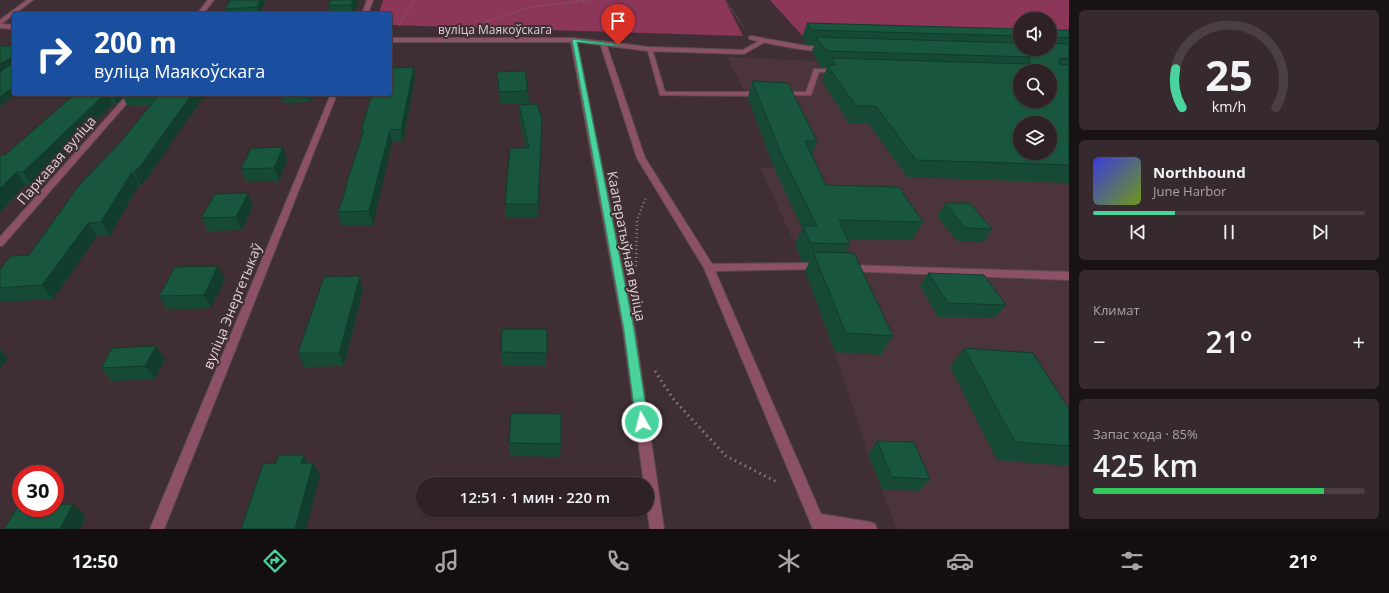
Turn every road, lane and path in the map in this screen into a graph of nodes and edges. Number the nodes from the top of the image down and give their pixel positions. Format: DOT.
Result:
graph roads {
  1 [pos="30,0"];
  2 [pos="210,0"];
  3 [pos="370,0"];
  4 [pos="415,0"];
  5 [pos="591,0"];
  6 [pos="726,0"];
  7 [pos="15,12"];
  8 [pos="201,12"];
  9 [pos="366,12"];
  10 [pos="12,14"];
  11 [pos="0,24"];
  12 [pos="479,24"];
  13 [pos="12,26"];
  14 [pos="398,26"];
  15 [pos="751,38"];
  16 [pos="392,40"];
  17 [pos="574,40"];
  18 [pos="765,40"];
  19 [pos="603,42"];
  20 [pos="649,49"];
  21 [pos="830,49"];
  22 [pos="847,71"];
  23 [pos="130,96"];
  24 [pos="333,96"];
  25 [pos="654,178"];
  26 [pos="0,243"];
  27 [pos="709,268"];
  28 [pos="636,269"];
  29 [pos="1069,276"];
  30 [pos="653,368"];
  31 [pos="807,497"];
  32 [pos="819,525"];
  33 [pos="157,529"];
  34 [pos="657,529"];
  35 [pos="870,529"];
  1 -- 7 [label="street"];
  2 -- 8 [label="street"];
  3 -- 9 [label="street"];
  4 -- 14 [label="path"];
  5 -- 12 [label="path"];
  6 -- 15 [label="path"];
  10 -- 11 [label="street"];
  11 -- 13 [label="street"];
  15 -- 18 [label="street"];
  16 -- 17 [label="street, вуліца Маякоўскага"];
  17 -- 19 [label="street, вуліца Маякоўскага"];
  17 -- 34 [label="street, Кааператыўная вуліца"];
  18 -- 20 [label="street, вуліца Маякоўскага"];
  18 -- 21 [label="street"];
  19 -- 20 [label="street, вуліца Маякоўскага"];
  19 -- 25 [label="street"];
  20 -- 22 [label="street"];
  23 -- 26 [label="street, Паркавая вуліца"];
  24 -- 33 [label="street, вуліца Энергетыкаў"];
  25 -- 27 [label="street"];
  25 -- 28 [label="path"];
  27 -- 29 [label="street"];
  27 -- 31 [label="street"];
  30 -- 31 [label="path"];
  31 -- 32 [label="street"];
  32 -- 35 [label="street"];
}
